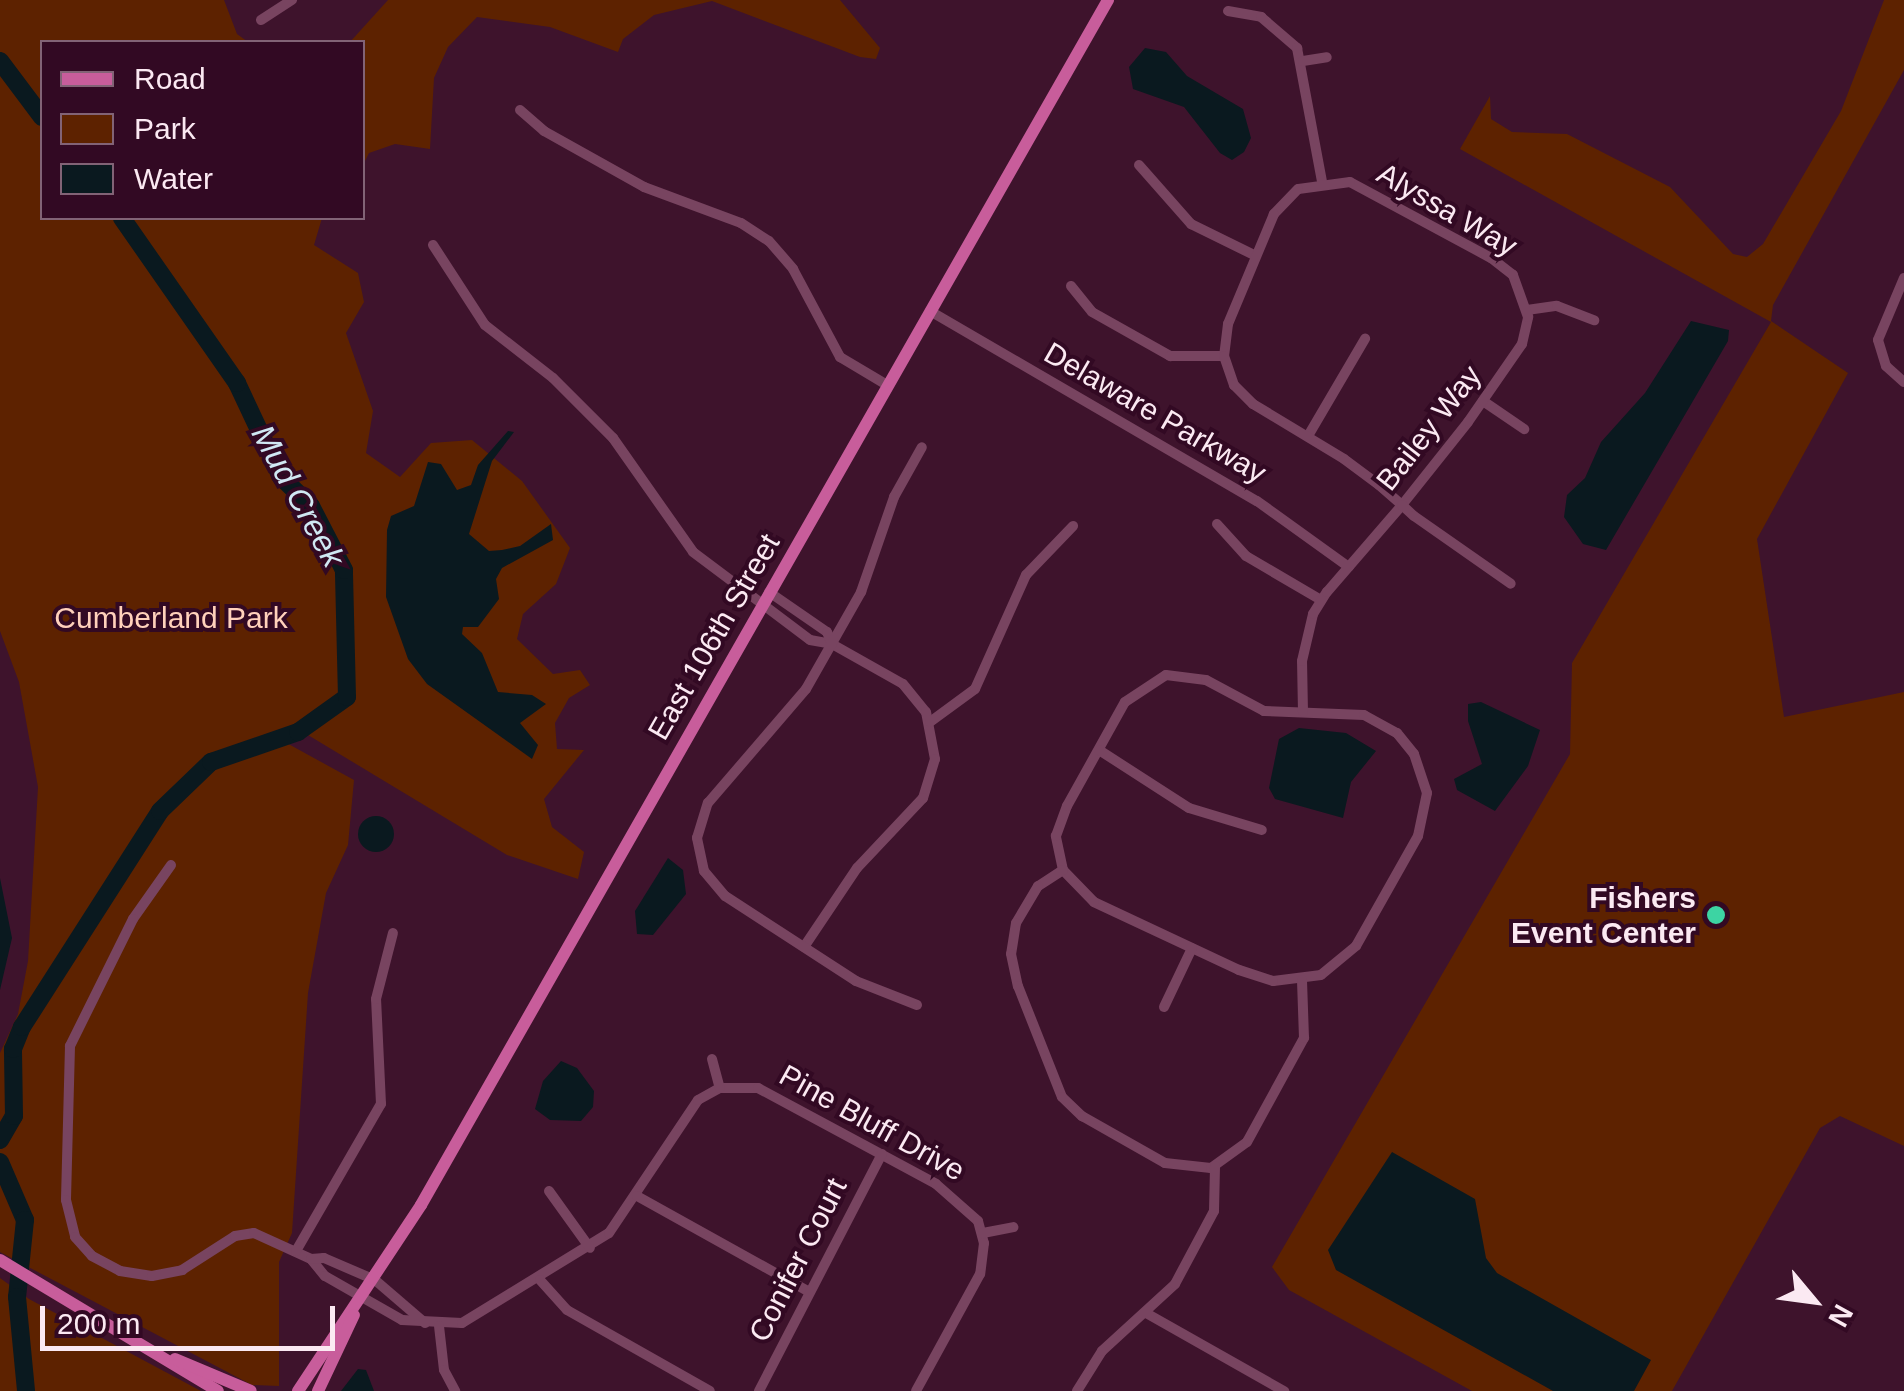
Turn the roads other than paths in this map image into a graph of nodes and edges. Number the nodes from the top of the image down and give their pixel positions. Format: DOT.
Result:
graph roads {
  1 [pos="292,0"];
  2 [pos="1108,0"];
  3 [pos="1228,11"];
  4 [pos="261,20"];
  5 [pos="1326,56"];
  6 [pos="1302,61"];
  7 [pos="520,110"];
  8 [pos="1139,166"];
  9 [pos="1322,181"];
  10 [pos="433,245"];
  11 [pos="1256,256"];
  12 [pos="1904,278"];
  13 [pos="1071,286"];
  14 [pos="1527,310"];
  15 [pos="930,311"];
  16 [pos="1594,320"];
  17 [pos="1365,338"];
  18 [pos="1224,356"];
  19 [pos="1904,382"];
  20 [pos="887,386"];
  21 [pos="1483,401"];
  22 [pos="1524,429"];
  23 [pos="1308,436"];
  24 [pos="922,448"];
  25 [pos="1402,505"];
  26 [pos="1217,524"];
  27 [pos="1072,526"];
  28 [pos="1349,567"];
  29 [pos="1511,584"];
  30 [pos="766,597"];
  31 [pos="1321,600"];
  32 [pos="832,644"];
  33 [pos="1304,712"];
  34 [pos="930,722"];
  35 [pos="1099,750"];
  36 [pos="1262,830"];
  37 [pos="172,865"];
  38 [pos="1063,870"];
  39 [pos="393,933"];
  40 [pos="804,947"];
  41 [pos="1192,948"];
  42 [pos="1302,980"];
  43 [pos="917,1005"];
  44 [pos="1164,1007"];
  45 [pos="712,1059"];
  46 [pos="720,1088"];
  47 [pos="882,1154"];
  48 [pos="1216,1166"];
  49 [pos="549,1191"];
  50 [pos="638,1196"];
  51 [pos="1013,1227"];
  52 [pos="983,1233"];
  53 [pos="590,1248"];
  54 [pos="296,1251"];
  55 [pos="311,1259"];
  56 [pos="1,1260"];
  57 [pos="375,1280"];
  58 [pos="540,1280"];
  59 [pos="806,1290"];
  60 [pos="362,1299"];
  61 [pos="1146,1314"];
  62 [pos="425,1324"];
  63 [pos="439,1326"];
  64 [pos="173,1359"];
  65 [pos="218,1391"];
  66 [pos="251,1391"];
  67 [pos="298,1391"];
  68 [pos="318,1391"];
  69 [pos="455,1391"];
  70 [pos="710,1391"];
  71 [pos="759,1391"];
  72 [pos="916,1391"];
  73 [pos="1077,1391"];
  74 [pos="1284,1391"];
  1 -- 4 [label="street"];
  2 -- 15 [label="main road, East 106th Street"];
  3 -- 6 [label="street"];
  5 -- 6 [label="street"];
  6 -- 9 [label="street"];
  7 -- 20 [label="street"];
  8 -- 11 [label="street"];
  9 -- 11 [label="street"];
  9 -- 14 [label="street, Alyssa Way"];
  10 -- 30 [label="street"];
  11 -- 18 [label="street"];
  12 -- 19 [label="street"];
  13 -- 18 [label="street"];
  14 -- 16 [label="street"];
  14 -- 21 [label="street, Bailey Way"];
  15 -- 20 [label="main road, East 106th Street"];
  15 -- 28 [label="street, Delaware Parkway"];
  17 -- 23 [label="street"];
  18 -- 23 [label="street"];
  20 -- 30 [label="main road, East 106th Street"];
  21 -- 22 [label="street"];
  21 -- 25 [label="street, Bailey Way"];
  23 -- 25 [label="street"];
  24 -- 32 [label="street"];
  25 -- 28 [label="street, Bailey Way"];
  25 -- 29 [label="street"];
  26 -- 31 [label="street"];
  27 -- 34 [label="street"];
  28 -- 31 [label="street, Bailey Way"];
  30 -- 32 [label="street"];
  30 -- 57 [label="main road, East 106th Street"];
  31 -- 33 [label="street"];
  32 -- 34 [label="street"];
  32 -- 40 [label="street"];
  33 -- 35 [label="street"];
  33 -- 42 [label="street"];
  34 -- 40 [label="street"];
  35 -- 36 [label="street"];
  35 -- 38 [label="street"];
  37 -- 54 [label="street"];
  38 -- 41 [label="street"];
  38 -- 48 [label="street"];
  39 -- 54 [label="street"];
  40 -- 43 [label="street"];
  41 -- 42 [label="street"];
  41 -- 44 [label="street"];
  42 -- 48 [label="street"];
  45 -- 46 [label="street"];
  46 -- 47 [label="street, Pine Bluff Drive"];
  46 -- 50 [label="street"];
  47 -- 52 [label="street, Pine Bluff Drive"];
  47 -- 59 [label="street, Conifer Court"];
  48 -- 61 [label="street"];
  49 -- 53 [label="street"];
  50 -- 53 [label="street"];
  50 -- 59 [label="street"];
  51 -- 52 [label="street"];
  52 -- 72 [label="street"];
  53 -- 58 [label="street"];
  54 -- 55 [label="street"];
  55 -- 57 [label="street"];
  55 -- 60 [label="street"];
  56 -- 64 [label="main road"];
  57 -- 60 [label="main road, East 106th Street"];
  57 -- 62 [label="street"];
  58 -- 63 [label="street"];
  58 -- 70 [label="street"];
  59 -- 71 [label="street, Conifer Court"];
  60 -- 62 [label="street"];
  60 -- 67 [label="main road, East 106th Street"];
  60 -- 68 [label="main road, East 106th Street"];
  61 -- 73 [label="street"];
  61 -- 74 [label="street"];
  62 -- 63 [label="street"];
  63 -- 69 [label="street"];
  64 -- 65 [label="main road"];
  64 -- 66 [label="main road"];
}
